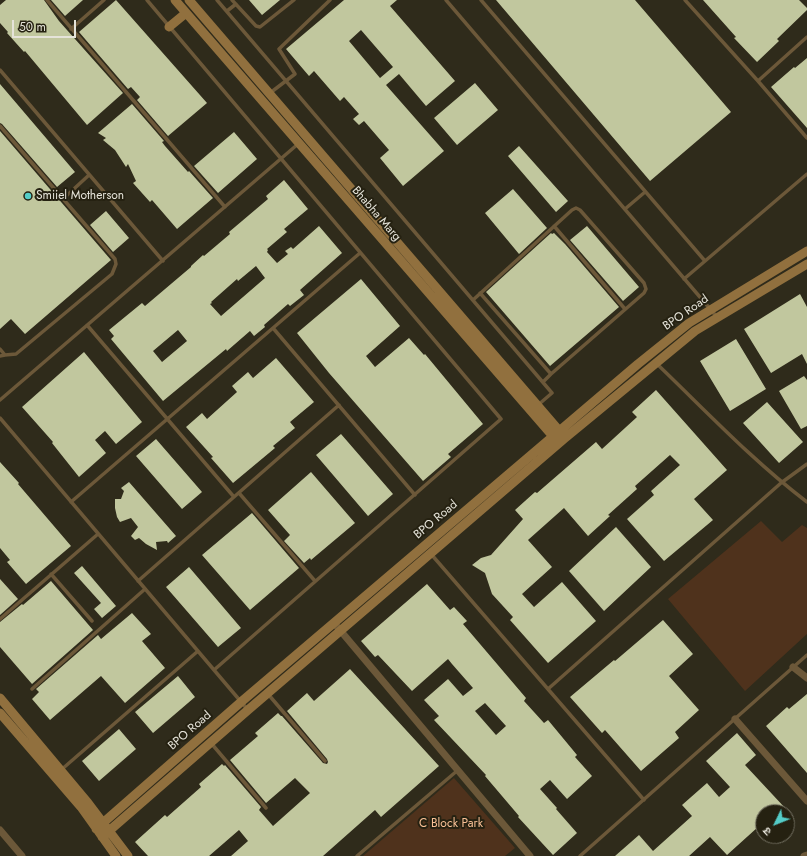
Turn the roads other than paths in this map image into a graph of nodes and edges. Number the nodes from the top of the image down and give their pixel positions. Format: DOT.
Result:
graph roads {
  1 [pos="47,0"];
  2 [pos="104,0"];
  3 [pos="147,0"];
  4 [pos="175,0"];
  5 [pos="189,0"];
  6 [pos="217,0"];
  7 [pos="232,0"];
  8 [pos="294,0"];
  9 [pos="330,0"];
  10 [pos="446,0"];
  11 [pos="481,0"];
  12 [pos="685,0"];
  13 [pos="236,4"];
  14 [pos="226,11"];
  15 [pos="186,13"];
  16 [pos="170,27"];
  17 [pos="71,28"];
  18 [pos="807,37"];
  19 [pos="0,70"];
  20 [pos="286,81"];
  21 [pos="758,81"];
  22 [pos="270,94"];
  23 [pos="0,126"];
  24 [pos="307,137"];
  25 [pos="807,138"];
  26 [pos="299,143"];
  27 [pos="281,159"];
  28 [pos="807,174"];
  29 [pos="89,175"];
  30 [pos="645,192"];
  31 [pos="63,199"];
  32 [pos="225,207"];
  33 [pos="625,209"];
  34 [pos="554,226"];
  35 [pos="807,250"];
  36 [pos="360,253"];
  37 [pos="163,261"];
  38 [pos="705,261"];
  39 [pos="807,264"];
  40 [pos="684,279"];
  41 [pos="480,293"];
  42 [pos="473,300"];
  43 [pos="625,309"];
  44 [pos="711,310"];
  45 [pos="718,318"];
  46 [pos="87,325"];
  47 [pos="273,328"];
  48 [pos="0,349"];
  49 [pos="5,354"];
  50 [pos="0,356"];
  51 [pos="648,356"];
  52 [pos="657,364"];
  53 [pos="551,374"];
  54 [pos="543,382"];
  55 [pos="0,400"];
  56 [pos="538,405"];
  57 [pos="339,406"];
  58 [pos="0,418"];
  59 [pos="167,419"];
  60 [pos="556,434"];
  61 [pos="562,441"];
  62 [pos="807,464"];
  63 [pos="781,482"];
  64 [pos="239,493"];
  65 [pos="415,494"];
  66 [pos="234,497"];
  67 [pos="71,502"];
  68 [pos="807,502"];
  69 [pos="98,534"];
  70 [pos="424,546"];
  71 [pos="431,553"];
  72 [pos="51,574"];
  73 [pos="138,581"];
  74 [pos="315,581"];
  75 [pos="145,589"];
  76 [pos="0,619"];
  77 [pos="92,621"];
  78 [pos="334,623"];
  79 [pos="340,630"];
  80 [pos="198,651"];
  81 [pos="807,655"];
  82 [pos="793,667"];
  83 [pos="214,670"];
  84 [pos="807,678"];
  85 [pos="32,689"];
  86 [pos="548,689"];
  87 [pos="267,693"];
  88 [pos="0,698"];
  89 [pos="241,702"];
  90 [pos="248,710"];
  91 [pos="0,713"];
  92 [pos="735,719"];
  93 [pos="210,742"];
  94 [pos="325,761"];
  95 [pos="61,770"];
  96 [pos="458,770"];
  97 [pos="644,800"];
  98 [pos="807,801"];
  99 [pos="266,808"];
  100 [pos="100,826"];
  101 [pos="0,830"];
  102 [pos="106,834"];
  103 [pos="807,855"];
  104 [pos="22,856"];
  105 [pos="116,856"];
  106 [pos="128,856"];
  107 [pos="357,856"];
  108 [pos="530,856"];
  109 [pos="580,856"];
  110 [pos="804,856"];
  1 -- 17 [label="lane"];
  2 -- 17 [label="lane"];
  3 -- 16 [label="lane"];
  4 -- 15 [label="street, Bhabha Marg"];
  5 -- 22 [label="street, Bhabha Marg"];
  6 -- 14 [label="lane"];
  7 -- 13 [label="lane"];
  8 -- 13 [label="lane"];
  9 -- 20 [label="lane"];
  10 -- 33 [label="lane"];
  11 -- 30 [label="lane"];
  12 -- 21 [label="lane"];
  13 -- 14 [label="lane"];
  14 -- 20 [label="lane"];
  15 -- 16 [label="street"];
  15 -- 26 [label="street, Bhabha Marg"];
  16 -- 27 [label="lane"];
  17 -- 32 [label="lane"];
  18 -- 21 [label="lane"];
  19 -- 29 [label="lane"];
  20 -- 22 [label="lane"];
  20 -- 42 [label="lane"];
  21 -- 25 [label="lane"];
  22 -- 24 [label="street, Bhabha Marg"];
  23 -- 31 [label="lane"];
  24 -- 26 [label="lane"];
  24 -- 56 [label="street, Bhabha Marg"];
  26 -- 27 [label="lane"];
  26 -- 60 [label="street, Bhabha Marg"];
  27 -- 32 [label="lane"];
  27 -- 36 [label="lane"];
  28 -- 38 [label="lane"];
  29 -- 31 [label="lane"];
  29 -- 37 [label="lane"];
  30 -- 33 [label="lane"];
  30 -- 38 [label="lane"];
  31 -- 49 [label="lane"];
  32 -- 37 [label="lane"];
  33 -- 40 [label="lane"];
  34 -- 41 [label="lane"];
  34 -- 43 [label="lane"];
  34 -- 43 [label="lane"];
  35 -- 44 [label="street, BPO Road"];
  36 -- 47 [label="lane"];
  36 -- 65 [label="lane"];
  37 -- 46 [label="lane"];
  38 -- 40 [label="lane"];
  39 -- 45 [label="street, BPO Road"];
  40 -- 44 [label="lane"];
  41 -- 42 [label="lane"];
  41 -- 53 [label="lane"];
  42 -- 54 [label="lane"];
  43 -- 53 [label="lane"];
  44 -- 45 [label="lane"];
  44 -- 51 [label="street, BPO Road"];
  45 -- 52 [label="street, BPO Road"];
  46 -- 55 [label="lane"];
  46 -- 59 [label="lane"];
  47 -- 57 [label="lane"];
  47 -- 59 [label="lane"];
  48 -- 49 [label="lane"];
  49 -- 50 [label="lane"];
  51 -- 52 [label="lane"];
  51 -- 60 [label="street, BPO Road"];
  52 -- 61 [label="street, BPO Road"];
  52 -- 63 [label="lane"];
  53 -- 54 [label="lane"];
  54 -- 56 [label="lane"];
  56 -- 60 [label="street, Bhabha Marg"];
  57 -- 64 [label="lane"];
  57 -- 65 [label="lane"];
  58 -- 67 [label="lane"];
  59 -- 66 [label="lane"];
  59 -- 67 [label="lane"];
  60 -- 61 [label="street, Bhabha Marg"];
  60 -- 70 [label="street, BPO Road"];
  61 -- 71 [label="street, BPO Road"];
  62 -- 63 [label="lane"];
  63 -- 68 [label="lane"];
  63 -- 86 [label="lane"];
  64 -- 66 [label="lane"];
  64 -- 74 [label="lane"];
  65 -- 74 [label="lane"];
  66 -- 73 [label="lane"];
  67 -- 69 [label="lane"];
  69 -- 72 [label="lane"];
  69 -- 73 [label="lane"];
  70 -- 71 [label="lane"];
  70 -- 78 [label="street, BPO Road"];
  71 -- 79 [label="street, BPO Road"];
  71 -- 86 [label="lane"];
  72 -- 76 [label="lane"];
  72 -- 77 [label="lane"];
  73 -- 75 [label="lane"];
  74 -- 83 [label="lane"];
  75 -- 80 [label="lane"];
  75 -- 85 [label="lane"];
  78 -- 79 [label="street"];
  78 -- 89 [label="street, BPO Road"];
  79 -- 87 [label="street, BPO Road"];
  79 -- 96 [label="street"];
  80 -- 83 [label="lane"];
  80 -- 95 [label="lane"];
  81 -- 82 [label="lane"];
  82 -- 84 [label="street"];
  82 -- 92 [label="lane"];
  83 -- 89 [label="lane"];
  86 -- 97 [label="lane"];
  87 -- 90 [label="street, BPO Road"];
  87 -- 94 [label="lane"];
  88 -- 95 [label="street"];
  89 -- 90 [label="lane"];
  89 -- 100 [label="street, BPO Road"];
  90 -- 93 [label="street, BPO Road"];
  91 -- 100 [label="street"];
  92 -- 97 [label="lane"];
  92 -- 98 [label="street"];
  93 -- 99 [label="lane"];
  93 -- 102 [label="street, BPO Road"];
  95 -- 100 [label="street"];
  96 -- 107 [label="lane"];
  96 -- 108 [label="street"];
  97 -- 109 [label="lane"];
  100 -- 102 [label="street"];
  101 -- 104 [label="street"];
  102 -- 105 [label="street"];
  102 -- 106 [label="street"];
  103 -- 110 [label="street"];
}
